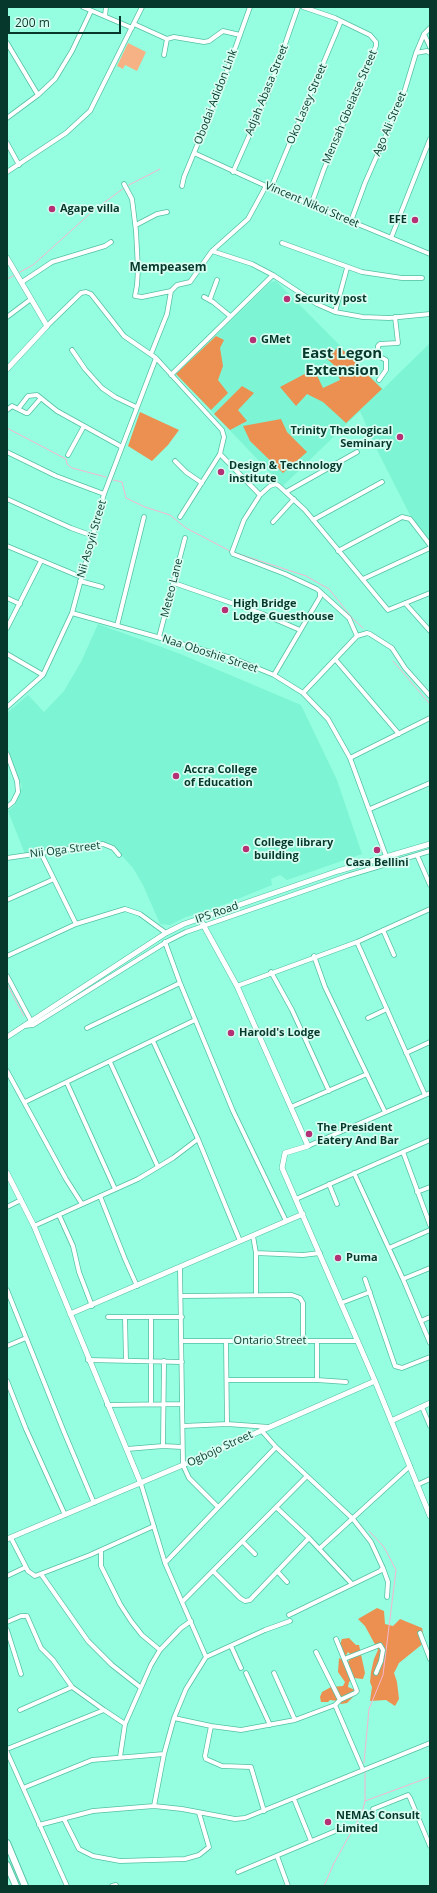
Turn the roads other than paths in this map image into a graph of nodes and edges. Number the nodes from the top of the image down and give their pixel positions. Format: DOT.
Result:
graph roads {
  1 [pos="83,7"];
  2 [pos="106,7"];
  3 [pos="142,7"];
  4 [pos="250,7"];
  5 [pos="298,7"];
  6 [pos="303,7"];
  7 [pos="91,11"];
  8 [pos="105,16"];
  9 [pos="341,21"];
  10 [pos="133,26"];
  11 [pos="430,28"];
  12 [pos="424,34"];
  13 [pos="240,35"];
  14 [pos="167,39"];
  15 [pos="7,43"];
  16 [pos="430,47"];
  17 [pos="416,53"];
  18 [pos="430,53"];
  19 [pos="164,55"];
  20 [pos="38,95"];
  21 [pos="7,118"];
  22 [pos="430,139"];
  23 [pos="7,143"];
  24 [pos="194,153"];
  25 [pos="19,165"];
  26 [pos="7,172"];
  27 [pos="233,172"];
  28 [pos="124,185"];
  29 [pos="182,186"];
  30 [pos="266,186"];
  31 [pos="271,188"];
  32 [pos="311,205"];
  33 [pos="167,212"];
  34 [pos="351,221"];
  35 [pos="136,226"];
  36 [pos="391,238"];
  37 [pos="111,242"];
  38 [pos="282,242"];
  39 [pos="212,251"];
  40 [pos="430,254"];
  41 [pos="7,258"];
  42 [pos="347,268"];
  43 [pos="273,275"];
  44 [pos="422,278"];
  45 [pos="218,280"];
  46 [pos="21,281"];
  47 [pos="171,291"];
  48 [pos="204,297"];
  49 [pos="31,299"];
  50 [pos="210,299"];
  51 [pos="335,312"];
  52 [pos="430,314"];
  53 [pos="230,316"];
  54 [pos="7,317"];
  55 [pos="395,318"];
  56 [pos="47,326"];
  57 [pos="72,350"];
  58 [pos="152,354"];
  59 [pos="156,358"];
  60 [pos="7,369"];
  61 [pos="171,375"];
  62 [pos="379,380"];
  63 [pos="41,398"];
  64 [pos="136,407"];
  65 [pos="18,409"];
  66 [pos="7,410"];
  67 [pos="84,426"];
  68 [pos="122,448"];
  69 [pos="7,452"];
  70 [pos="357,452"];
  71 [pos="220,454"];
  72 [pos="68,455"];
  73 [pos="175,461"];
  74 [pos="382,482"];
  75 [pos="202,483"];
  76 [pos="286,492"];
  77 [pos="104,494"];
  78 [pos="260,495"];
  79 [pos="7,498"];
  80 [pos="294,499"];
  81 [pos="144,517"];
  82 [pos="180,518"];
  83 [pos="313,520"];
  84 [pos="273,522"];
  85 [pos="93,536"];
  86 [pos="185,538"];
  87 [pos="7,546"];
  88 [pos="430,547"];
  89 [pos="338,551"];
  90 [pos="41,561"];
  91 [pos="81,579"];
  92 [pos="363,579"];
  93 [pos="174,584"];
  94 [pos="102,587"];
  95 [pos="320,592"];
  96 [pos="430,593"];
  97 [pos="7,598"];
  98 [pos="405,603"];
  99 [pos="20,604"];
  100 [pos="72,613"];
  101 [pos="117,626"];
  102 [pos="7,628"];
  103 [pos="300,630"];
  104 [pos="430,631"];
  105 [pos="357,636"];
  106 [pos="159,637"];
  107 [pos="7,654"];
  108 [pos="335,659"];
  109 [pos="43,675"];
  110 [pos="274,675"];
  111 [pos="303,693"];
  112 [pos="430,696"];
  113 [pos="7,707"];
  114 [pos="430,718"];
  115 [pos="399,734"];
  116 [pos="7,754"];
  117 [pos="350,758"];
  118 [pos="430,783"];
  119 [pos="7,807"];
  120 [pos="370,809"];
  121 [pos="430,844"];
  122 [pos="430,851"];
  123 [pos="41,853"];
  124 [pos="417,854"];
  125 [pos="118,855"];
  126 [pos="386,856"];
  127 [pos="7,858"];
  128 [pos="54,879"];
  129 [pos="430,885"];
  130 [pos="7,900"];
  131 [pos="430,908"];
  132 [pos="200,919"];
  133 [pos="76,924"];
  134 [pos="204,926"];
  135 [pos="383,930"];
  136 [pos="166,933"];
  137 [pos="165,942"];
  138 [pos="357,942"];
  139 [pos="394,955"];
  140 [pos="7,956"];
  141 [pos="314,956"];
  142 [pos="271,972"];
  143 [pos="7,976"];
  144 [pos="180,983"];
  145 [pos="237,986"];
  146 [pos="387,1009"];
  147 [pos="368,1018"];
  148 [pos="195,1020"];
  149 [pos="31,1021"];
  150 [pos="24,1026"];
  151 [pos="87,1028"];
  152 [pos="7,1037"];
  153 [pos="153,1041"];
  154 [pos="430,1042"];
  155 [pos="406,1053"];
  156 [pos="110,1062"];
  157 [pos="7,1071"];
  158 [pos="367,1074"];
  159 [pos="67,1083"];
  160 [pos="329,1091"];
  161 [pos="430,1093"];
  162 [pos="425,1095"];
  163 [pos="25,1102"];
  164 [pos="292,1107"];
  165 [pos="385,1112"];
  166 [pos="198,1139"];
  167 [pos="430,1140"];
  168 [pos="308,1146"];
  169 [pos="403,1152"];
  170 [pos="158,1167"];
  171 [pos="7,1173"];
  172 [pos="354,1173"];
  173 [pos="329,1184"];
  174 [pos="430,1187"];
  175 [pos="115,1189"];
  176 [pos="417,1192"];
  177 [pos="100,1196"];
  178 [pos="296,1199"];
  179 [pos="21,1200"];
  180 [pos="82,1204"];
  181 [pos="337,1204"];
  182 [pos="7,1207"];
  183 [pos="303,1214"];
  184 [pos="59,1215"];
  185 [pos="286,1222"];
  186 [pos="430,1225"];
  187 [pos="34,1226"];
  188 [pos="430,1230"];
  189 [pos="253,1236"];
  190 [pos="240,1241"];
  191 [pos="389,1248"];
  192 [pos="256,1253"];
  193 [pos="320,1253"];
  194 [pos="180,1268"];
  195 [pos="430,1268"];
  196 [pos="365,1279"];
  197 [pos="403,1279"];
  198 [pos="137,1286"];
  199 [pos="7,1290"];
  200 [pos="370,1292"];
  201 [pos="256,1295"];
  202 [pos="181,1296"];
  203 [pos="341,1302"];
  204 [pos="92,1306"];
  205 [pos="70,1314"];
  206 [pos="108,1317"];
  207 [pos="125,1317"];
  208 [pos="182,1317"];
  209 [pos="430,1317"];
  210 [pos="151,1318"];
  211 [pos="421,1321"];
  212 [pos="26,1338"];
  213 [pos="303,1340"];
  214 [pos="182,1341"];
  215 [pos="226,1341"];
  216 [pos="317,1341"];
  217 [pos="357,1341"];
  218 [pos="430,1343"];
  219 [pos="7,1346"];
  220 [pos="430,1357"];
  221 [pos="88,1360"];
  222 [pos="126,1361"];
  223 [pos="151,1361"];
  224 [pos="164,1361"];
  225 [pos="182,1362"];
  226 [pos="227,1380"];
  227 [pos="317,1380"];
  228 [pos="7,1381"];
  229 [pos="375,1381"];
  230 [pos="346,1382"];
  231 [pos="430,1403"];
  232 [pos="151,1404"];
  233 [pos="163,1404"];
  234 [pos="182,1404"];
  235 [pos="107,1405"];
  236 [pos="422,1407"];
  237 [pos="391,1421"];
  238 [pos="227,1424"];
  239 [pos="183,1426"];
  240 [pos="430,1426"];
  241 [pos="269,1427"];
  242 [pos="261,1430"];
  243 [pos="163,1446"];
  244 [pos="182,1447"];
  245 [pos="276,1447"];
  246 [pos="127,1449"];
  247 [pos="184,1466"];
  248 [pos="410,1466"];
  249 [pos="307,1476"];
  250 [pos="430,1479"];
  251 [pos="140,1484"];
  252 [pos="418,1485"];
  253 [pos="94,1503"];
  254 [pos="218,1507"];
  255 [pos="277,1508"];
  256 [pos="65,1515"];
  257 [pos="430,1516"];
  258 [pos="353,1519"];
  259 [pos="154,1526"];
  260 [pos="9,1538"];
  261 [pos="309,1538"];
  262 [pos="243,1542"];
  263 [pos="319,1549"];
  264 [pos="100,1550"];
  265 [pos="255,1554"];
  266 [pos="90,1555"];
  267 [pos="100,1559"];
  268 [pos="166,1563"];
  269 [pos="26,1567"];
  270 [pos="383,1568"];
  271 [pos="277,1571"];
  272 [pos="214,1572"];
  273 [pos="41,1574"];
  274 [pos="7,1576"];
  275 [pos="287,1582"];
  276 [pos="352,1584"];
  277 [pos="387,1597"];
  278 [pos="182,1602"];
  279 [pos="289,1615"];
  280 [pos="290,1620"];
  281 [pos="191,1621"];
  282 [pos="7,1622"];
  283 [pos="7,1630"];
  284 [pos="420,1633"];
  285 [pos="336,1639"];
  286 [pos="231,1646"];
  287 [pos="160,1650"];
  288 [pos="316,1652"];
  289 [pos="206,1657"];
  290 [pos="344,1659"];
  291 [pos="430,1659"];
  292 [pos="240,1668"];
  293 [pos="246,1673"];
  294 [pos="274,1673"];
  295 [pos="376,1673"];
  296 [pos="21,1674"];
  297 [pos="72,1687"];
  298 [pos="140,1687"];
  299 [pos="340,1700"];
  300 [pos="334,1705"];
  301 [pos="20,1710"];
  302 [pos="104,1710"];
  303 [pos="174,1718"];
  304 [pos="295,1720"];
  305 [pos="125,1724"];
  306 [pos="270,1725"];
  307 [pos="211,1726"];
  308 [pos="430,1743"];
  309 [pos="7,1750"];
  310 [pos="164,1754"];
  311 [pos="120,1757"];
  312 [pos="363,1770"];
  313 [pos="23,1788"];
  314 [pos="294,1799"];
  315 [pos="154,1806"];
  316 [pos="373,1809"];
  317 [pos="264,1811"];
  318 [pos="199,1813"];
  319 [pos="64,1819"];
  320 [pos="40,1825"];
  321 [pos="345,1827"];
  322 [pos="311,1841"];
  323 [pos="7,1843"];
  324 [pos="430,1846"];
  325 [pos="276,1856"];
  326 [pos="7,1864"];
  327 [pos="238,1872"];
  328 [pos="16,1886"];
  329 [pos="25,1886"];
  330 [pos="67,1886"];
  331 [pos="288,1886"];
  1 -- 7 [label="street"];
  2 -- 8 [label="street"];
  3 -- 10 [label="street"];
  4 -- 13 [label="street, Obodai Adidon Link"];
  5 -- 27 [label="street, Adjah Abasa Street"];
  6 -- 9 [label="street, Mensah Gbeiatse Street"];
  7 -- 8 [label="street"];
  7 -- 20 [label="street"];
  8 -- 10 [label="street"];
  9 -- 31 [label="street, Oko Lasey Street"];
  9 -- 32 [label="street, Mensah Gbeiatse Street"];
  10 -- 14 [label="street"];
  10 -- 25 [label="street"];
  11 -- 12 [label="street, Ago Ali Street"];
  12 -- 16 [label="street"];
  12 -- 17 [label="street, Ago Ali Street"];
  13 -- 14 [label="street"];
  13 -- 24 [label="street, Obodai Adidon Link"];
  14 -- 19 [label="street"];
  15 -- 20 [label="street"];
  17 -- 18 [label="street"];
  17 -- 34 [label="street, Ago Ali Street"];
  20 -- 21 [label="street"];
  22 -- 36 [label="street"];
  23 -- 25 [label="street"];
  24 -- 27 [label="street, Vincent Nikoi Street"];
  24 -- 29 [label="street, Obodai Adidon Link"];
  25 -- 26 [label="street"];
  27 -- 30 [label="street, Vincent Nikoi Street"];
  28 -- 35 [label="street"];
  30 -- 31 [label="street, Vincent Nikoi Street"];
  30 -- 39 [label="street"];
  31 -- 32 [label="street, Vincent Nikoi Street"];
  32 -- 34 [label="street, Vincent Nikoi Street"];
  33 -- 35 [label="street"];
  34 -- 36 [label="street, Vincent Nikoi Street"];
  35 -- 47 [label="street"];
  36 -- 40 [label="street, Vincent Nikoi Street"];
  37 -- 46 [label="street"];
  38 -- 42 [label="street"];
  39 -- 43 [label="street"];
  39 -- 47 [label="street"];
  41 -- 46 [label="street"];
  42 -- 44 [label="street"];
  42 -- 51 [label="street"];
  43 -- 51 [label="street"];
  43 -- 53 [label="street"];
  45 -- 50 [label="street"];
  46 -- 49 [label="street"];
  47 -- 58 [label="street"];
  48 -- 50 [label="street"];
  49 -- 54 [label="street"];
  49 -- 56 [label="street"];
  50 -- 53 [label="street"];
  51 -- 55 [label="street"];
  52 -- 55 [label="street"];
  53 -- 61 [label="street"];
  55 -- 62 [label="street"];
  56 -- 58 [label="street"];
  56 -- 60 [label="street"];
  57 -- 64 [label="street"];
  58 -- 59 [label="street"];
  59 -- 61 [label="street"];
  59 -- 64 [label="street, Nii Asoyii Street"];
  61 -- 71 [label="street"];
  63 -- 65 [label="street"];
  63 -- 65 [label="street"];
  63 -- 67 [label="street"];
  64 -- 68 [label="street, Nii Asoyii Street"];
  65 -- 66 [label="street"];
  67 -- 68 [label="street"];
  67 -- 72 [label="street"];
  68 -- 77 [label="street, Nii Asoyii Street"];
  69 -- 77 [label="street"];
  70 -- 76 [label="street"];
  71 -- 75 [label="street"];
  71 -- 78 [label="street"];
  73 -- 75 [label="street"];
  74 -- 83 [label="street"];
  75 -- 82 [label="street"];
  76 -- 78 [label="street"];
  76 -- 80 [label="street"];
  77 -- 85 [label="street, Nii Asoyii Street"];
  78 -- 95 [label="street"];
  79 -- 85 [label="street"];
  80 -- 83 [label="street"];
  80 -- 84 [label="street"];
  81 -- 101 [label="street"];
  83 -- 89 [label="street"];
  85 -- 91 [label="street, Nii Asoyii Street"];
  86 -- 93 [label="street, Meteo Lane"];
  87 -- 90 [label="street"];
  88 -- 89 [label="street"];
  88 -- 92 [label="street"];
  89 -- 92 [label="street"];
  90 -- 91 [label="street"];
  90 -- 99 [label="street"];
  91 -- 94 [label="street"];
  91 -- 100 [label="street, Nii Asoyii Street"];
  92 -- 98 [label="street"];
  93 -- 103 [label="street"];
  93 -- 106 [label="street, Meteo Lane"];
  95 -- 103 [label="street"];
  95 -- 105 [label="street"];
  96 -- 98 [label="street"];
  97 -- 99 [label="street"];
  98 -- 104 [label="street"];
  99 -- 102 [label="street"];
  100 -- 101 [label="street, Naa Oboshie Street"];
  100 -- 109 [label="street, Nii Asoyii Street"];
  101 -- 106 [label="street, Naa Oboshie Street"];
  103 -- 110 [label="street"];
  105 -- 108 [label="street"];
  105 -- 112 [label="street"];
  106 -- 110 [label="street, Naa Oboshie Street"];
  107 -- 109 [label="street"];
  108 -- 111 [label="street"];
  108 -- 115 [label="street"];
  109 -- 113 [label="street, Nii Asoyii Street"];
  110 -- 111 [label="street, Naa Oboshie Street"];
  111 -- 117 [label="street, Naa Oboshie Street"];
  114 -- 115 [label="street"];
  115 -- 117 [label="street"];
  116 -- 119 [label="street"];
  117 -- 120 [label="street, Naa Oboshie Street"];
  118 -- 120 [label="street"];
  120 -- 126 [label="street, Naa Oboshie Street"];
  121 -- 126 [label="street, IPS Road"];
  122 -- 124 [label="street, IPS Road"];
  123 -- 125 [label="street, Nii Oga Street"];
  123 -- 127 [label="street, Nii Oga Street"];
  123 -- 128 [label="street"];
  124 -- 129 [label="street"];
  124 -- 134 [label="street, IPS Road"];
  126 -- 132 [label="street, IPS Road"];
  128 -- 130 [label="street"];
  128 -- 133 [label="street"];
  131 -- 135 [label="street"];
  132 -- 134 [label="street"];
  132 -- 136 [label="street, IPS Road"];
  133 -- 136 [label="street"];
  133 -- 140 [label="street"];
  134 -- 137 [label="street, IPS Road"];
  134 -- 145 [label="street"];
  135 -- 138 [label="street"];
  135 -- 139 [label="street"];
  136 -- 149 [label="street, IPS Road"];
  137 -- 144 [label="street"];
  137 -- 150 [label="street, IPS Road"];
  138 -- 141 [label="street"];
  138 -- 146 [label="street"];
  141 -- 142 [label="street"];
  141 -- 158 [label="street"];
  142 -- 145 [label="street"];
  142 -- 160 [label="street"];
  143 -- 149 [label="street"];
  144 -- 148 [label="street"];
  144 -- 151 [label="street"];
  145 -- 164 [label="street"];
  146 -- 147 [label="street"];
  146 -- 155 [label="street"];
  148 -- 153 [label="street"];
  148 -- 185 [label="street"];
  149 -- 150 [label="street, IPS Road"];
  150 -- 152 [label="street, IPS Road"];
  153 -- 156 [label="street"];
  153 -- 166 [label="street"];
  154 -- 155 [label="street"];
  155 -- 162 [label="street"];
  156 -- 159 [label="street"];
  156 -- 170 [label="street"];
  157 -- 163 [label="street"];
  158 -- 160 [label="street"];
  158 -- 165 [label="street"];
  159 -- 163 [label="street"];
  159 -- 175 [label="street"];
  160 -- 164 [label="street"];
  161 -- 162 [label="street"];
  162 -- 165 [label="street"];
  163 -- 180 [label="street"];
  164 -- 168 [label="street"];
  165 -- 168 [label="street"];
  166 -- 170 [label="street"];
  166 -- 190 [label="street"];
  167 -- 169 [label="street"];
  168 -- 178 [label="street"];
  169 -- 172 [label="street"];
  169 -- 176 [label="street"];
  170 -- 175 [label="street"];
  171 -- 179 [label="street"];
  172 -- 173 [label="street"];
  172 -- 191 [label="street"];
  173 -- 178 [label="street"];
  173 -- 181 [label="street"];
  174 -- 176 [label="street"];
  175 -- 177 [label="street"];
  176 -- 186 [label="street"];
  177 -- 180 [label="street"];
  177 -- 198 [label="street"];
  178 -- 183 [label="street"];
  179 -- 182 [label="street"];
  179 -- 187 [label="street"];
  180 -- 184 [label="street"];
  183 -- 185 [label="street"];
  183 -- 193 [label="street"];
  184 -- 187 [label="street"];
  184 -- 204 [label="street"];
  185 -- 189 [label="street"];
  187 -- 205 [label="street"];
  188 -- 191 [label="street"];
  189 -- 190 [label="street"];
  189 -- 192 [label="street"];
  190 -- 194 [label="street"];
  191 -- 197 [label="street"];
  192 -- 193 [label="street"];
  192 -- 201 [label="street"];
  193 -- 203 [label="street"];
  194 -- 198 [label="street"];
  194 -- 202 [label="street"];
  195 -- 197 [label="street"];
  196 -- 200 [label="street"];
  197 -- 211 [label="street"];
  198 -- 204 [label="street"];
  199 -- 212 [label="street"];
  200 -- 203 [label="street"];
  200 -- 220 [label="street"];
  201 -- 202 [label="street"];
  201 -- 213 [label="street"];
  202 -- 208 [label="street"];
  203 -- 217 [label="street"];
  204 -- 205 [label="street"];
  205 -- 221 [label="street"];
  206 -- 207 [label="street"];
  207 -- 210 [label="street"];
  207 -- 222 [label="street"];
  208 -- 210 [label="street"];
  208 -- 214 [label="street"];
  209 -- 211 [label="street"];
  210 -- 223 [label="street"];
  211 -- 218 [label="street"];
  212 -- 219 [label="street"];
  212 -- 253 [label="street"];
  213 -- 215 [label="street, Ontario Street"];
  213 -- 216 [label="street, Ontario Street"];
  214 -- 215 [label="street, Ontario Street"];
  214 -- 225 [label="street"];
  215 -- 226 [label="street"];
  216 -- 217 [label="street, Ontario Street"];
  216 -- 227 [label="street"];
  217 -- 229 [label="street"];
  221 -- 222 [label="street"];
  221 -- 235 [label="street"];
  222 -- 223 [label="street"];
  223 -- 224 [label="street"];
  223 -- 232 [label="street"];
  224 -- 225 [label="street"];
  224 -- 233 [label="street"];
  225 -- 234 [label="street"];
  226 -- 227 [label="street"];
  226 -- 238 [label="street"];
  227 -- 230 [label="street"];
  228 -- 256 [label="street"];
  229 -- 237 [label="street"];
  229 -- 241 [label="street, Ogbojo Street"];
  231 -- 236 [label="street"];
  232 -- 233 [label="street"];
  232 -- 235 [label="street"];
  233 -- 234 [label="street"];
  233 -- 243 [label="street"];
  234 -- 239 [label="street"];
  235 -- 246 [label="street"];
  236 -- 237 [label="street"];
  236 -- 240 [label="street"];
  237 -- 248 [label="street"];
  238 -- 239 [label="street"];
  238 -- 241 [label="street"];
  239 -- 244 [label="street"];
  241 -- 242 [label="street, Ogbojo Street"];
  242 -- 245 [label="street"];
  242 -- 247 [label="street, Ogbojo Street"];
  243 -- 244 [label="street"];
  243 -- 246 [label="street"];
  244 -- 247 [label="street"];
  245 -- 249 [label="street"];
  245 -- 254 [label="street"];
  246 -- 251 [label="street"];
  247 -- 251 [label="street, Ogbojo Street"];
  247 -- 254 [label="street"];
  248 -- 252 [label="street"];
  248 -- 258 [label="street"];
  249 -- 255 [label="street"];
  249 -- 258 [label="street"];
  250 -- 252 [label="street"];
  251 -- 253 [label="street, Ogbojo Street"];
  251 -- 259 [label="street"];
  252 -- 257 [label="street"];
  253 -- 256 [label="street, Ogbojo Street"];
  254 -- 268 [label="street"];
  255 -- 261 [label="street"];
  255 -- 262 [label="street"];
  256 -- 260 [label="street, Ogbojo Street"];
  258 -- 263 [label="street"];
  258 -- 270 [label="street"];
  259 -- 264 [label="street"];
  259 -- 268 [label="street"];
  260 -- 269 [label="street"];
  261 -- 263 [label="street"];
  261 -- 271 [label="street"];
  262 -- 265 [label="street"];
  262 -- 272 [label="street"];
  263 -- 276 [label="street"];
  264 -- 266 [label="street"];
  264 -- 267 [label="street"];
  266 -- 267 [label="street"];
  266 -- 273 [label="street"];
  267 -- 287 [label="street"];
  268 -- 278 [label="street"];
  269 -- 273 [label="street"];
  269 -- 274 [label="street"];
  270 -- 276 [label="street"];
  270 -- 277 [label="street"];
  271 -- 272 [label="street"];
  271 -- 275 [label="street"];
  272 -- 278 [label="street"];
  273 -- 298 [label="street"];
  276 -- 279 [label="street"];
  278 -- 281 [label="street"];
  280 -- 286 [label="street"];
  281 -- 287 [label="street"];
  281 -- 289 [label="street"];
  282 -- 297 [label="street"];
  283 -- 296 [label="street"];
  284 -- 291 [label="street"];
  285 -- 290 [label="street"];
  286 -- 289 [label="street"];
  286 -- 292 [label="street"];
  287 -- 298 [label="street"];
  288 -- 299 [label="street"];
  289 -- 303 [label="street"];
  290 -- 295 [label="street"];
  290 -- 299 [label="street"];
  293 -- 306 [label="street"];
  294 -- 304 [label="street"];
  297 -- 301 [label="street"];
  297 -- 302 [label="street"];
  298 -- 305 [label="street"];
  299 -- 300 [label="street"];
  300 -- 304 [label="street"];
  300 -- 312 [label="street"];
  302 -- 305 [label="street"];
  302 -- 309 [label="street"];
  303 -- 307 [label="street"];
  303 -- 310 [label="street"];
  304 -- 306 [label="street"];
  305 -- 311 [label="street"];
  306 -- 307 [label="street"];
  307 -- 317 [label="street"];
  308 -- 312 [label="street"];
  309 -- 313 [label="street"];
  310 -- 311 [label="street"];
  310 -- 315 [label="street"];
  311 -- 313 [label="street"];
  312 -- 314 [label="street"];
  313 -- 320 [label="street"];
  314 -- 317 [label="street"];
  314 -- 322 [label="street"];
  315 -- 318 [label="street"];
  315 -- 319 [label="street"];
  316 -- 324 [label="street"];
  317 -- 318 [label="street"];
  318 -- 319 [label="street"];
  319 -- 320 [label="street"];
  320 -- 330 [label="street"];
  321 -- 322 [label="street"];
  322 -- 325 [label="street"];
  323 -- 329 [label="main road"];
  325 -- 327 [label="street"];
  325 -- 331 [label="street"];
  326 -- 328 [label="main road"];
}
